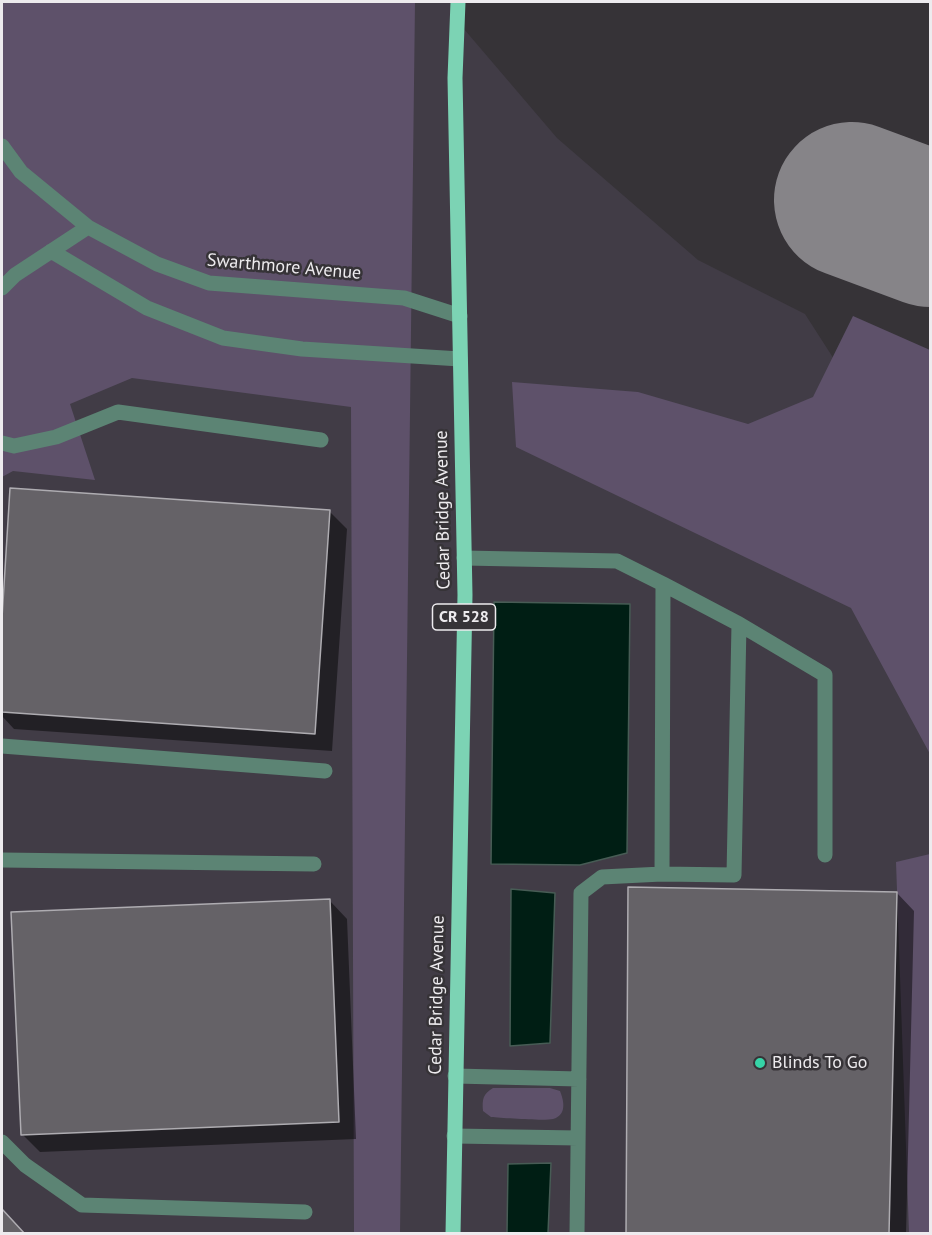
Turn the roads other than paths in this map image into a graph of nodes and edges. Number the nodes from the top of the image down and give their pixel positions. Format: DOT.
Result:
graph roads {
  1 [pos="458,2"];
  2 [pos="2,146"];
  3 [pos="88,227"];
  4 [pos="51,251"];
  5 [pos="2,288"];
  6 [pos="460,316"];
  7 [pos="460,359"];
  8 [pos="321,440"];
  9 [pos="2,443"];
  10 [pos="464,558"];
  11 [pos="663,584"];
  12 [pos="739,624"];
  13 [pos="2,746"];
  14 [pos="325,771"];
  15 [pos="825,855"];
  16 [pos="2,860"];
  17 [pos="314,864"];
  18 [pos="662,874"];
  19 [pos="454,1076"];
  20 [pos="579,1079"];
  21 [pos="454,1136"];
  22 [pos="578,1138"];
  23 [pos="2,1142"];
  24 [pos="305,1212"];
  25 [pos="453,1233"];
  26 [pos="577,1233"];
  1 -- 6 [label="main road, Cedar Bridge Avenue / CR 528"];
  2 -- 3 [label="street, Swarthmore Avenue"];
  3 -- 4 [label="street"];
  3 -- 6 [label="street, Swarthmore Avenue"];
  4 -- 5 [label="street"];
  4 -- 7 [label="street"];
  6 -- 7 [label="main road, Cedar Bridge Avenue / CR 528"];
  7 -- 10 [label="main road, Cedar Bridge Avenue / CR 528"];
  8 -- 9 [label="street"];
  10 -- 11 [label="street"];
  10 -- 19 [label="main road, Cedar Bridge Avenue / CR 528"];
  11 -- 12 [label="street"];
  11 -- 18 [label="street"];
  12 -- 15 [label="street"];
  12 -- 18 [label="street"];
  13 -- 14 [label="street"];
  16 -- 17 [label="street"];
  18 -- 20 [label="street"];
  19 -- 20 [label="street"];
  19 -- 21 [label="main road, Cedar Bridge Avenue / CR 528"];
  20 -- 22 [label="street"];
  21 -- 22 [label="street"];
  21 -- 25 [label="main road, Cedar Bridge Avenue / CR 528"];
  22 -- 26 [label="street"];
  23 -- 24 [label="street"];
}
